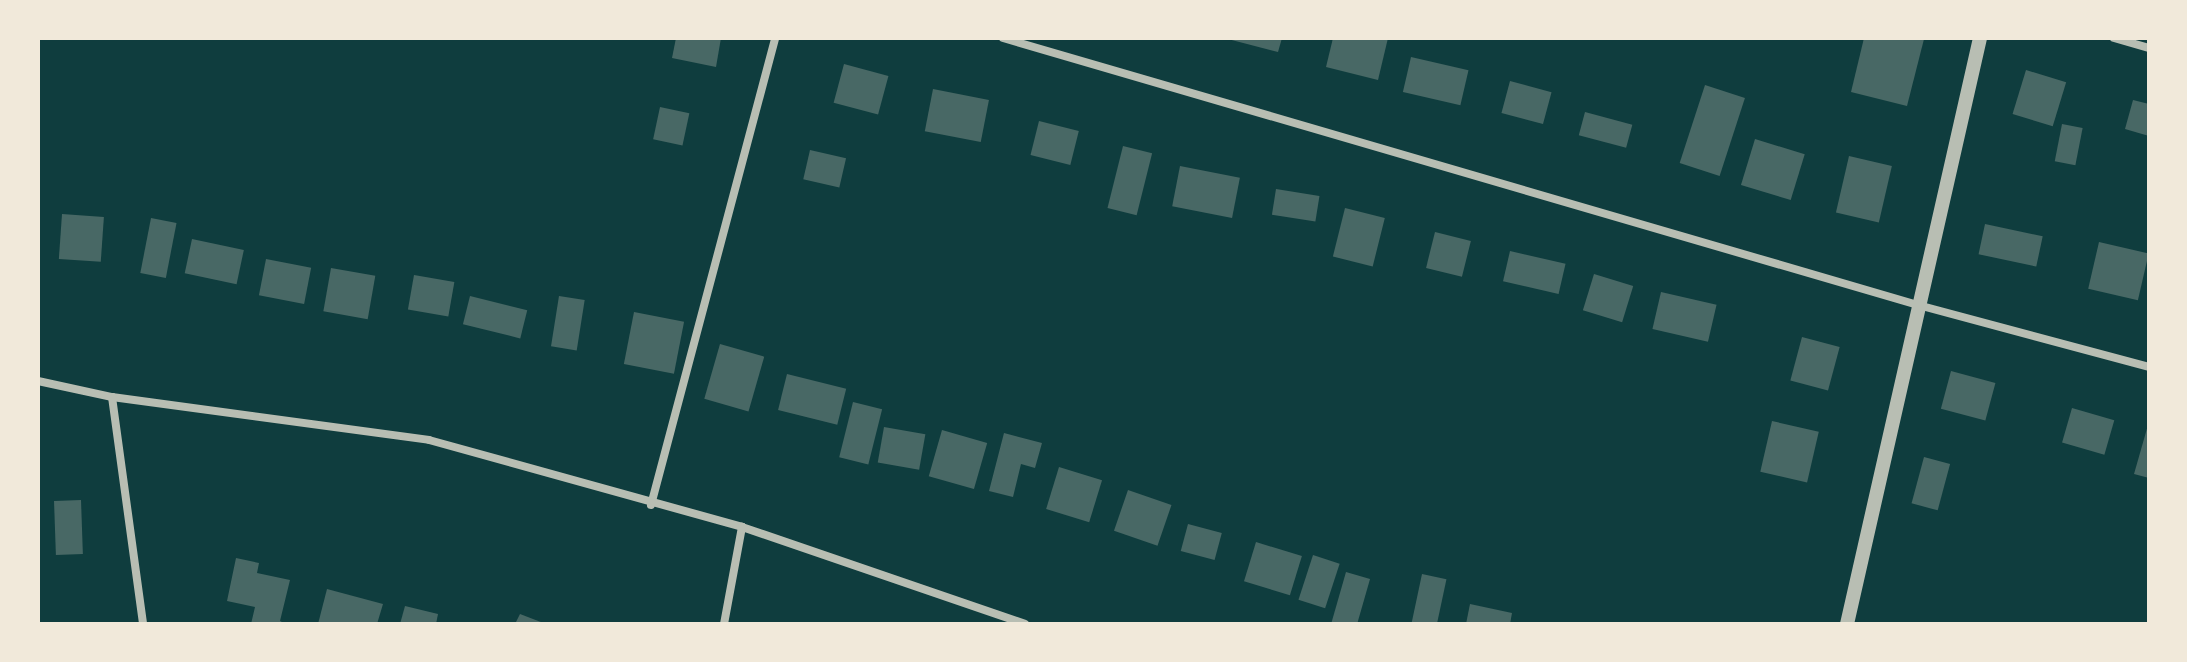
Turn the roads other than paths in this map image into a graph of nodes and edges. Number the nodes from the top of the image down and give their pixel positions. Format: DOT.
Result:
graph roads {
  1 [pos="775,38"];
  2 [pos="1003,38"];
  3 [pos="1980,38"];
  4 [pos="2114,38"];
  5 [pos="2149,48"];
  6 [pos="1918,305"];
  7 [pos="2149,367"];
  8 [pos="38,381"];
  9 [pos="112,397"];
  10 [pos="651,505"];
  11 [pos="742,527"];
  12 [pos="143,624"];
  13 [pos="724,624"];
  14 [pos="1025,624"];
  15 [pos="1847,624"];
  1 -- 10 [label="street"];
  2 -- 6 [label="street"];
  3 -- 6 [label="street"];
  4 -- 5 [label="street"];
  6 -- 7 [label="street"];
  6 -- 15 [label="street"];
  8 -- 9 [label="street"];
  9 -- 10 [label="street"];
  9 -- 12 [label="street"];
  10 -- 11 [label="street"];
  11 -- 13 [label="street"];
  11 -- 14 [label="street"];
}
